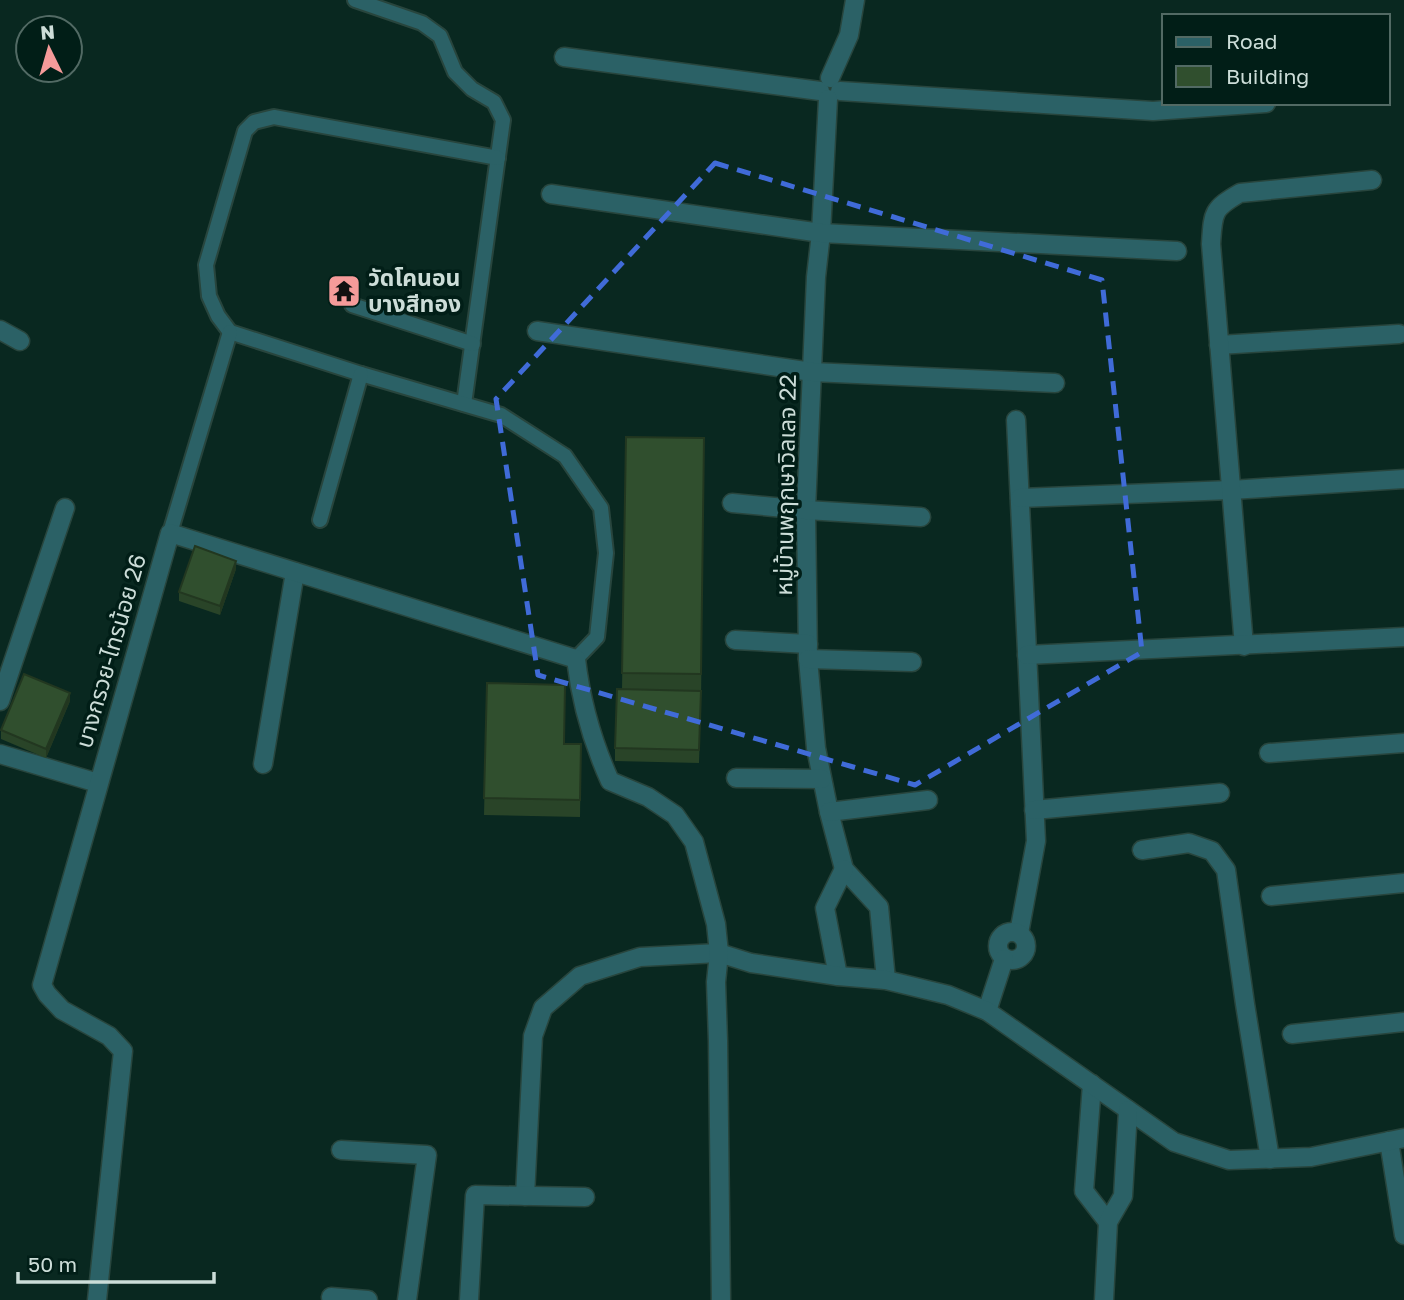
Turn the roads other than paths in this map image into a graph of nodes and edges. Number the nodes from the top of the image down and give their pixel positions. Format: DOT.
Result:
graph roads {
  1 [pos="355,0"];
  2 [pos="855,0"];
  3 [pos="564,57"];
  4 [pos="829,90"];
  5 [pos="1238,105"];
  6 [pos="498,158"];
  7 [pos="1373,180"];
  8 [pos="551,194"];
  9 [pos="821,233"];
  10 [pos="1177,251"];
  11 [pos="352,306"];
  12 [pos="0,330"];
  13 [pos="537,331"];
  14 [pos="230,332"];
  15 [pos="1399,334"];
  16 [pos="20,341"];
  17 [pos="473,344"];
  18 [pos="1219,345"];
  19 [pos="813,372"];
  20 [pos="361,374"];
  21 [pos="1055,383"];
  22 [pos="464,404"];
  23 [pos="1016,421"];
  24 [pos="1404,479"];
  25 [pos="1231,490"];
  26 [pos="1020,498"];
  27 [pos="732,503"];
  28 [pos="65,508"];
  29 [pos="806,510"];
  30 [pos="921,517"];
  31 [pos="320,520"];
  32 [pos="170,533"];
  33 [pos="295,572"];
  34 [pos="1404,637"];
  35 [pos="735,640"];
  36 [pos="1244,646"];
  37 [pos="808,651"];
  38 [pos="1027,654"];
  39 [pos="576,659"];
  40 [pos="912,662"];
  41 [pos="0,701"];
  42 [pos="1404,743"];
  43 [pos="1269,753"];
  44 [pos="0,754"];
  45 [pos="263,764"];
  46 [pos="736,778"];
  47 [pos="822,779"];
  48 [pos="98,783"];
  49 [pos="1220,793"];
  50 [pos="928,800"];
  51 [pos="1034,810"];
  52 [pos="829,811"];
  53 [pos="1142,850"];
  54 [pos="844,869"];
  55 [pos="1404,883"];
  56 [pos="1271,897"];
  57 [pos="719,953"];
  58 [pos="838,976"];
  59 [pos="886,980"];
  60 [pos="988,1012"];
  61 [pos="1404,1022"];
  62 [pos="1292,1034"];
  63 [pos="1092,1084"];
  64 [pos="1128,1110"];
  65 [pos="1396,1139"];
  66 [pos="341,1150"];
  67 [pos="1270,1158"];
  68 [pos="525,1196"];
  69 [pos="585,1197"];
  70 [pos="1108,1222"];
  71 [pos="1404,1235"];
  72 [pos="331,1297"];
  73 [pos="97,1300"];
  74 [pos="368,1300"];
  75 [pos="407,1300"];
  76 [pos="469,1300"];
  77 [pos="720,1300"];
  78 [pos="1104,1300"];
  1 -- 6 [label="lane"];
  2 -- 4 [label="street"];
  3 -- 4 [label="street"];
  4 -- 5 [label="street"];
  4 -- 9 [label="street, หมู่บ้านพฤกษาวิลเลจ 22"];
  6 -- 14 [label="lane"];
  6 -- 17 [label="lane"];
  7 -- 18 [label="street"];
  8 -- 9 [label="street"];
  9 -- 10 [label="street"];
  9 -- 19 [label="street, หมู่บ้านพฤกษาวิลเลจ 22"];
  11 -- 17 [label="lane"];
  12 -- 16 [label="street"];
  13 -- 19 [label="street"];
  14 -- 20 [label="lane"];
  14 -- 32 [label="lane"];
  15 -- 18 [label="street"];
  17 -- 22 [label="lane"];
  18 -- 25 [label="street"];
  19 -- 21 [label="street"];
  19 -- 29 [label="street, หมู่บ้านพฤกษาวิลเลจ 22"];
  20 -- 22 [label="lane"];
  20 -- 31 [label="lane"];
  22 -- 39 [label="lane"];
  23 -- 26 [label="street"];
  24 -- 25 [label="street"];
  25 -- 26 [label="street"];
  25 -- 36 [label="street"];
  26 -- 38 [label="street"];
  27 -- 29 [label="street"];
  28 -- 41 [label="street"];
  29 -- 30 [label="street"];
  29 -- 37 [label="street, หมู่บ้านพฤกษาวิลเลจ 22"];
  32 -- 33 [label="street"];
  32 -- 48 [label="street, บางกรวย-ไทรน้อย 26"];
  33 -- 39 [label="street"];
  33 -- 45 [label="street"];
  34 -- 36 [label="street"];
  35 -- 37 [label="street"];
  36 -- 38 [label="street"];
  37 -- 40 [label="street"];
  37 -- 47 [label="street, หมู่บ้านพฤกษาวิลเลจ 22"];
  38 -- 51 [label="street"];
  39 -- 57 [label="street"];
  42 -- 43 [label="street"];
  44 -- 48 [label="street, บางกรวย-ไทรน้อย 26"];
  46 -- 47 [label="street"];
  47 -- 52 [label="street, หมู่บ้านพฤกษาวิลเลจ 22"];
  48 -- 73 [label="street, บางกรวย-ไทรน้อย 26"];
  49 -- 51 [label="street"];
  50 -- 52 [label="street"];
  51 -- 60 [label="street"];
  52 -- 54 [label="street, หมู่บ้านพฤกษาวิลเลจ 22"];
  53 -- 67 [label="street"];
  54 -- 58 [label="street"];
  54 -- 59 [label="street"];
  55 -- 56 [label="street"];
  57 -- 58 [label="street"];
  57 -- 68 [label="street"];
  57 -- 77 [label="street"];
  58 -- 59 [label="street"];
  59 -- 60 [label="street"];
  60 -- 63 [label="street"];
  61 -- 62 [label="street"];
  63 -- 64 [label="street"];
  63 -- 70 [label="street"];
  64 -- 67 [label="street"];
  64 -- 70 [label="street"];
  65 -- 67 [label="street"];
  65 -- 71 [label="street"];
  66 -- 75 [label="street"];
  68 -- 69 [label="street"];
  68 -- 76 [label="street"];
  70 -- 78 [label="street"];
  72 -- 74 [label="street"];
}
